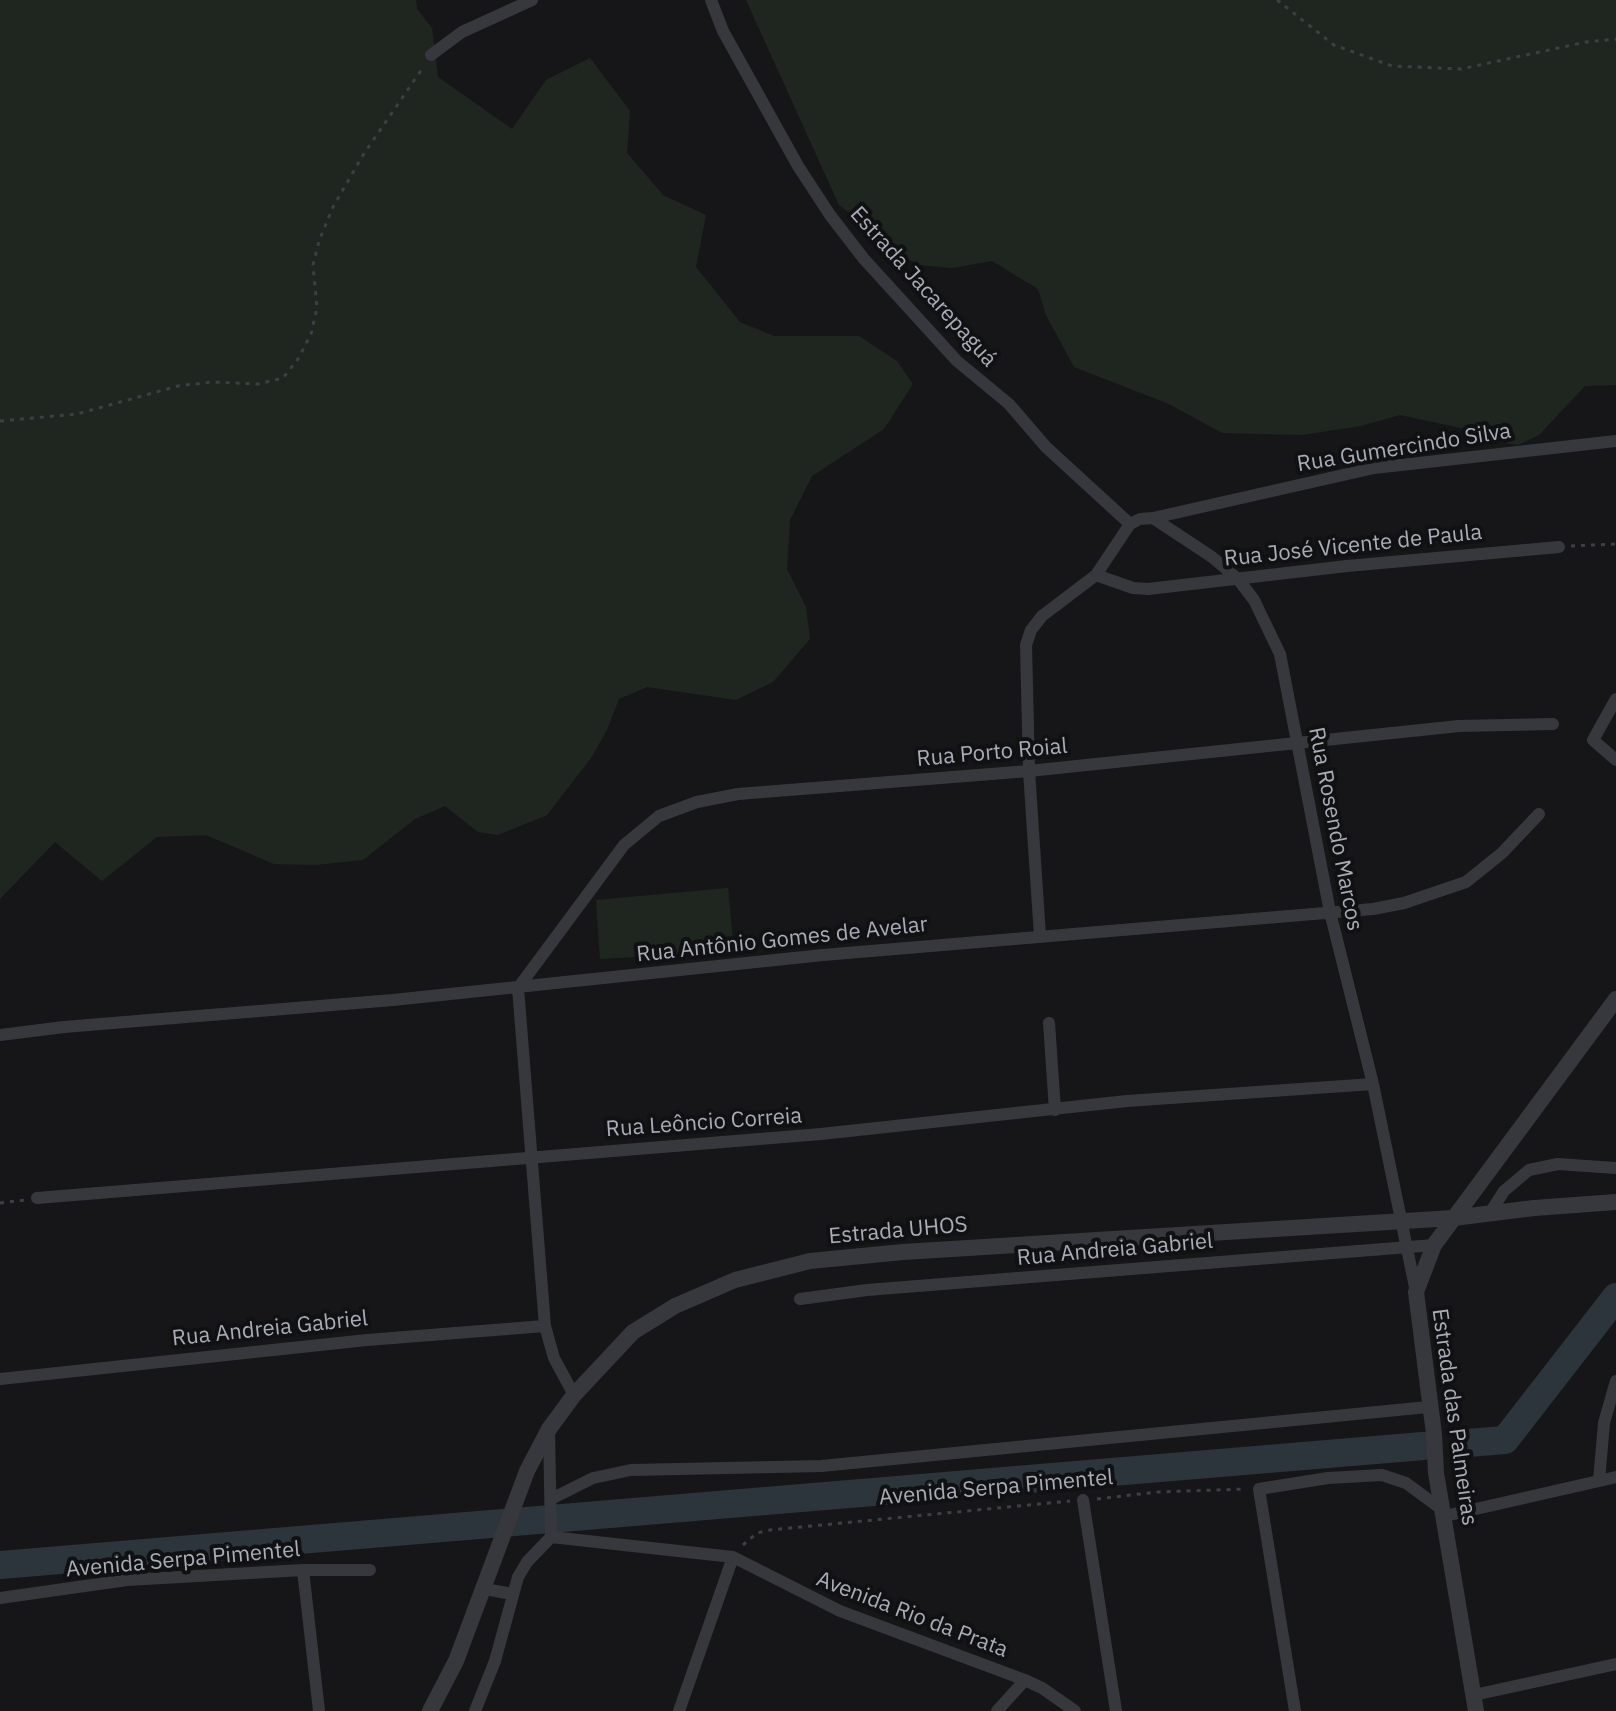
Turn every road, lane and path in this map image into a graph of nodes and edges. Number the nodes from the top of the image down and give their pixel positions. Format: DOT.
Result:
graph roads {
  1 [pos="532,0"];
  2 [pos="711,0"];
  3 [pos="1277,0"];
  4 [pos="1616,39"];
  5 [pos="431,55"];
  6 [pos="0,421"];
  7 [pos="1616,441"];
  8 [pos="1153,518"];
  9 [pos="1130,524"];
  10 [pos="1616,544"];
  11 [pos="1559,547"];
  12 [pos="1096,575"];
  13 [pos="1238,579"];
  14 [pos="1616,699"];
  15 [pos="1553,724"];
  16 [pos="1297,744"];
  17 [pos="1616,760"];
  18 [pos="1029,771"];
  19 [pos="1539,814"];
  20 [pos="1330,912"];
  21 [pos="1040,936"];
  22 [pos="518,988"];
  23 [pos="1616,999"];
  24 [pos="1049,1023"];
  25 [pos="0,1035"];
  26 [pos="1373,1084"];
  27 [pos="1055,1110"];
  28 [pos="533,1156"];
  29 [pos="1616,1168"];
  30 [pos="37,1198"];
  31 [pos="1616,1202"];
  32 [pos="0,1203"];
  33 [pos="1490,1213"];
  34 [pos="1453,1218"];
  35 [pos="1401,1221"];
  36 [pos="1434,1245"];
  37 [pos="1406,1246"];
  38 [pos="1416,1292"];
  39 [pos="800,1299"];
  40 [pos="545,1326"];
  41 [pos="0,1379"];
  42 [pos="1616,1381"];
  43 [pos="574,1395"];
  44 [pos="1428,1407"];
  45 [pos="549,1429"];
  46 [pos="1616,1477"];
  47 [pos="1599,1481"];
  48 [pos="1259,1489"];
  49 [pos="1083,1500"];
  50 [pos="551,1501"];
  51 [pos="1445,1514"];
  52 [pos="551,1534"];
  53 [pos="733,1557"];
  54 [pos="303,1570"];
  55 [pos="370,1570"];
  56 [pos="485,1589"];
  57 [pos="512,1594"];
  58 [pos="0,1598"];
  59 [pos="1616,1664"];
  60 [pos="1025,1680"];
  61 [pos="1475,1703"];
  62 [pos="319,1711"];
  63 [pos="430,1711"];
  64 [pos="475,1711"];
  65 [pos="679,1711"];
  66 [pos="997,1711"];
  67 [pos="1075,1711"];
  68 [pos="1116,1711"];
  69 [pos="1295,1711"];
  1 -- 5 [label="street"];
  2 -- 9 [label="street, Estrada Jacarepaguá"];
  3 -- 4 [label="path"];
  5 -- 6 [label="path"];
  7 -- 8 [label="street, Rua Gumercindo Silva"];
  8 -- 9 [label="street"];
  8 -- 13 [label="street, Rua Rosendo Marcos"];
  9 -- 12 [label="street"];
  10 -- 11 [label="path"];
  11 -- 13 [label="street, Rua José Vicente de Paula"];
  12 -- 13 [label="street, Rua José Vicente de Paula"];
  12 -- 18 [label="street"];
  13 -- 16 [label="street, Rua Rosendo Marcos"];
  14 -- 17 [label="street"];
  15 -- 16 [label="street, Rua Porto Roial"];
  16 -- 18 [label="street, Rua Porto Roial"];
  16 -- 20 [label="street, Rua Rosendo Marcos"];
  18 -- 21 [label="street"];
  18 -- 22 [label="street, Rua Porto Roial"];
  19 -- 20 [label="street, Rua Antônio Gomes de Avelar"];
  20 -- 21 [label="street, Rua Antônio Gomes de Avelar"];
  20 -- 26 [label="street, Rua Rosendo Marcos"];
  21 -- 22 [label="street, Rua Antônio Gomes de Avelar"];
  22 -- 25 [label="street, Rua Antônio Gomes de Avelar"];
  22 -- 28 [label="street"];
  23 -- 34 [label="street, Estrada das Palmeiras"];
  24 -- 27 [label="street"];
  26 -- 27 [label="street, Rua Leôncio Correia"];
  26 -- 35 [label="street, Rua Rosendo Marcos"];
  27 -- 28 [label="street, Rua Leôncio Correia"];
  28 -- 30 [label="street, Rua Leôncio Correia"];
  28 -- 40 [label="street"];
  29 -- 33 [label="street"];
  30 -- 32 [label="path"];
  31 -- 33 [label="street, Estrada UHOS"];
  33 -- 34 [label="street, Estrada UHOS"];
  34 -- 35 [label="street, Estrada UHOS"];
  34 -- 36 [label="street, Estrada das Palmeiras"];
  35 -- 37 [label="street, Rua Rosendo Marcos"];
  35 -- 43 [label="street, Estrada UHOS"];
  36 -- 37 [label="street, Rua Andreia Gabriel"];
  36 -- 38 [label="street, Estrada das Palmeiras"];
  37 -- 38 [label="street, Rua Rosendo Marcos"];
  37 -- 39 [label="street, Rua Andreia Gabriel"];
  38 -- 44 [label="street, Estrada das Palmeiras"];
  40 -- 41 [label="street, Rua Andreia Gabriel"];
  40 -- 43 [label="street"];
  42 -- 47 [label="street"];
  43 -- 45 [label="street, Estrada UHOS"];
  44 -- 50 [label="street, Avenida Serpa Pimentel"];
  44 -- 51 [label="street, Estrada das Palmeiras"];
  45 -- 50 [label="street"];
  45 -- 56 [label="street, Estrada UHOS"];
  46 -- 47 [label="street"];
  47 -- 51 [label="street"];
  48 -- 49 [label="path, Avenida Serpa Pimentel"];
  48 -- 51 [label="street"];
  48 -- 69 [label="street"];
  49 -- 53 [label="path, Avenida Serpa Pimentel"];
  49 -- 68 [label="street"];
  50 -- 52 [label="street"];
  51 -- 61 [label="street, Estrada das Palmeiras"];
  52 -- 53 [label="street"];
  52 -- 57 [label="street"];
  53 -- 60 [label="street, Avenida Rio da Prata"];
  53 -- 65 [label="street"];
  54 -- 55 [label="street, Avenida Serpa Pimentel"];
  54 -- 58 [label="street, Avenida Serpa Pimentel"];
  54 -- 62 [label="street"];
  56 -- 57 [label="street"];
  56 -- 63 [label="street, Estrada UHOS"];
  57 -- 64 [label="street"];
  59 -- 61 [label="street"];
  60 -- 66 [label="street"];
  60 -- 67 [label="street, Avenida Rio da Prata"];
}
